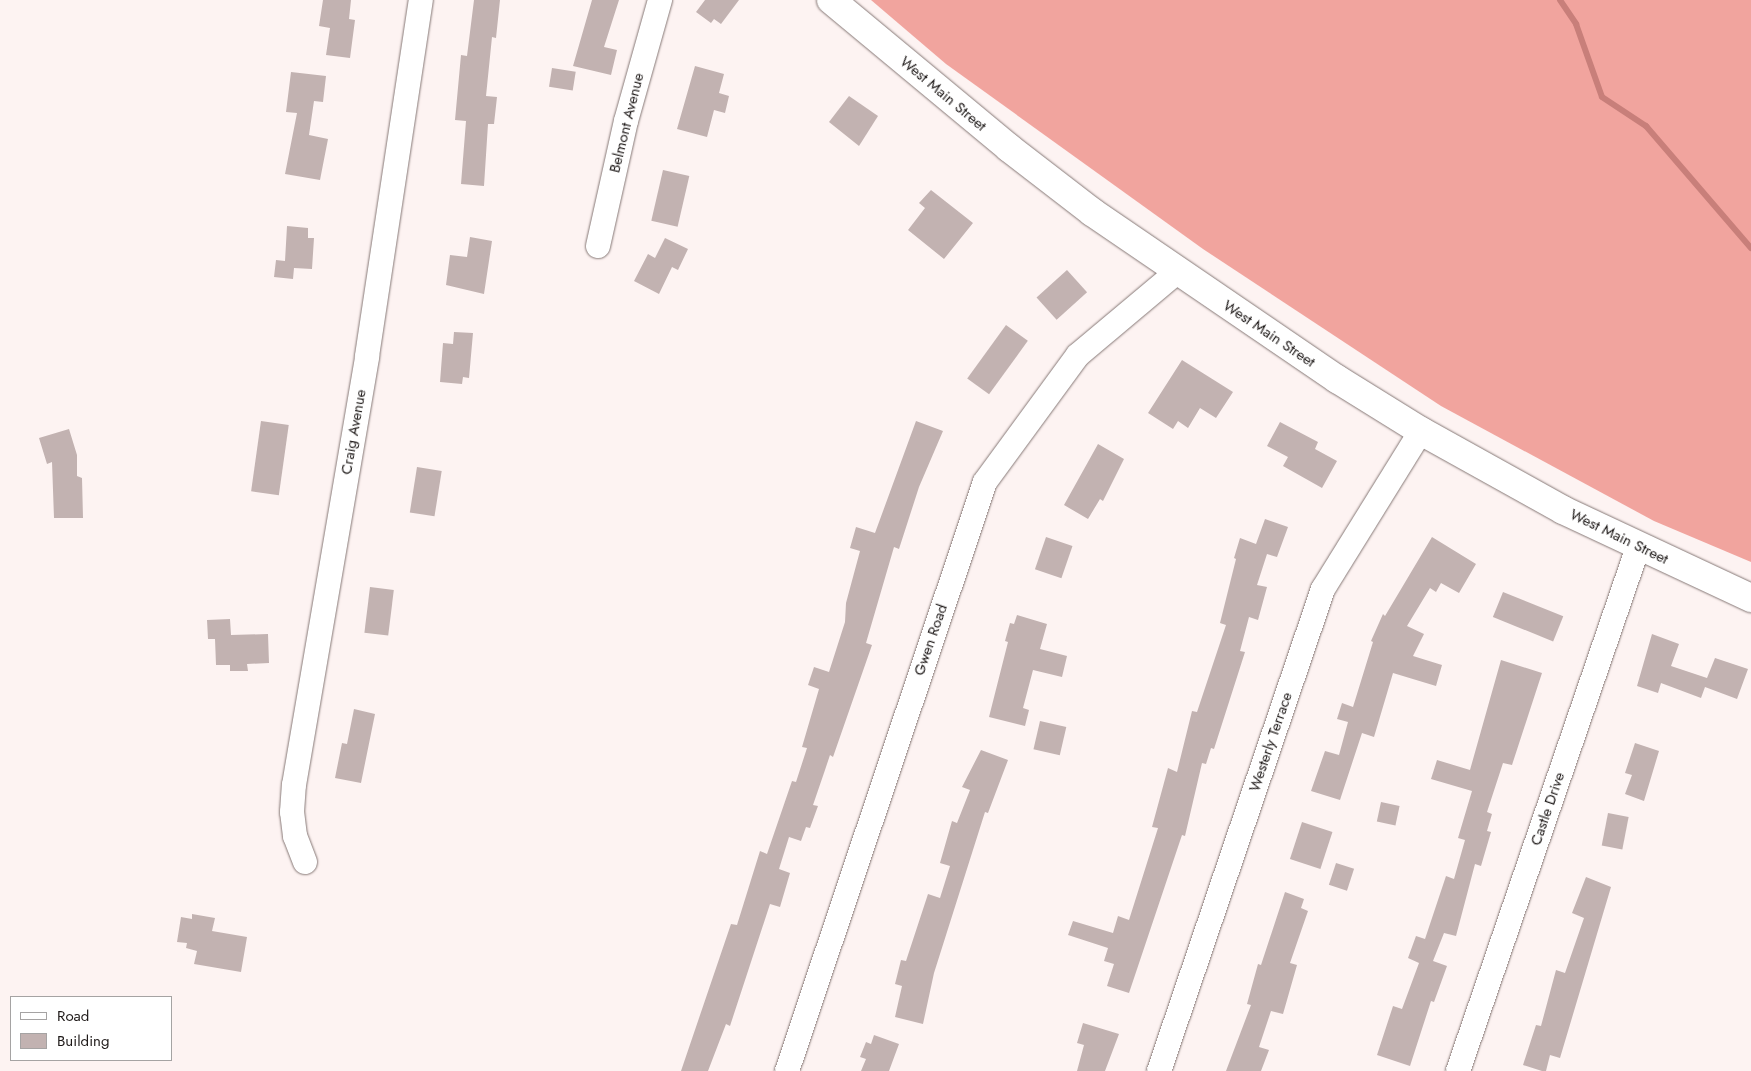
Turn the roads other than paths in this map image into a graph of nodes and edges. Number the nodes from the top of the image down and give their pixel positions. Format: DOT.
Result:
graph roads {
  1 [pos="421,0"];
  2 [pos="660,0"];
  3 [pos="831,0"];
  4 [pos="598,246"];
  5 [pos="1177,272"];
  6 [pos="1421,431"];
  7 [pos="1638,547"];
  8 [pos="1751,598"];
  9 [pos="305,862"];
  10 [pos="787,1071"];
  11 [pos="1159,1071"];
  12 [pos="1458,1071"];
  1 -- 9 [label="street, Craig Avenue"];
  2 -- 4 [label="street, Belmont Avenue"];
  3 -- 5 [label="main road, West Main Street"];
  5 -- 6 [label="main road, West Main Street"];
  5 -- 10 [label="street, Gwen Road"];
  6 -- 7 [label="main road, West Main Street"];
  6 -- 11 [label="street, Westerly Terrace"];
  7 -- 8 [label="main road, West Main Street"];
  7 -- 12 [label="street, Castle Drive"];
}
